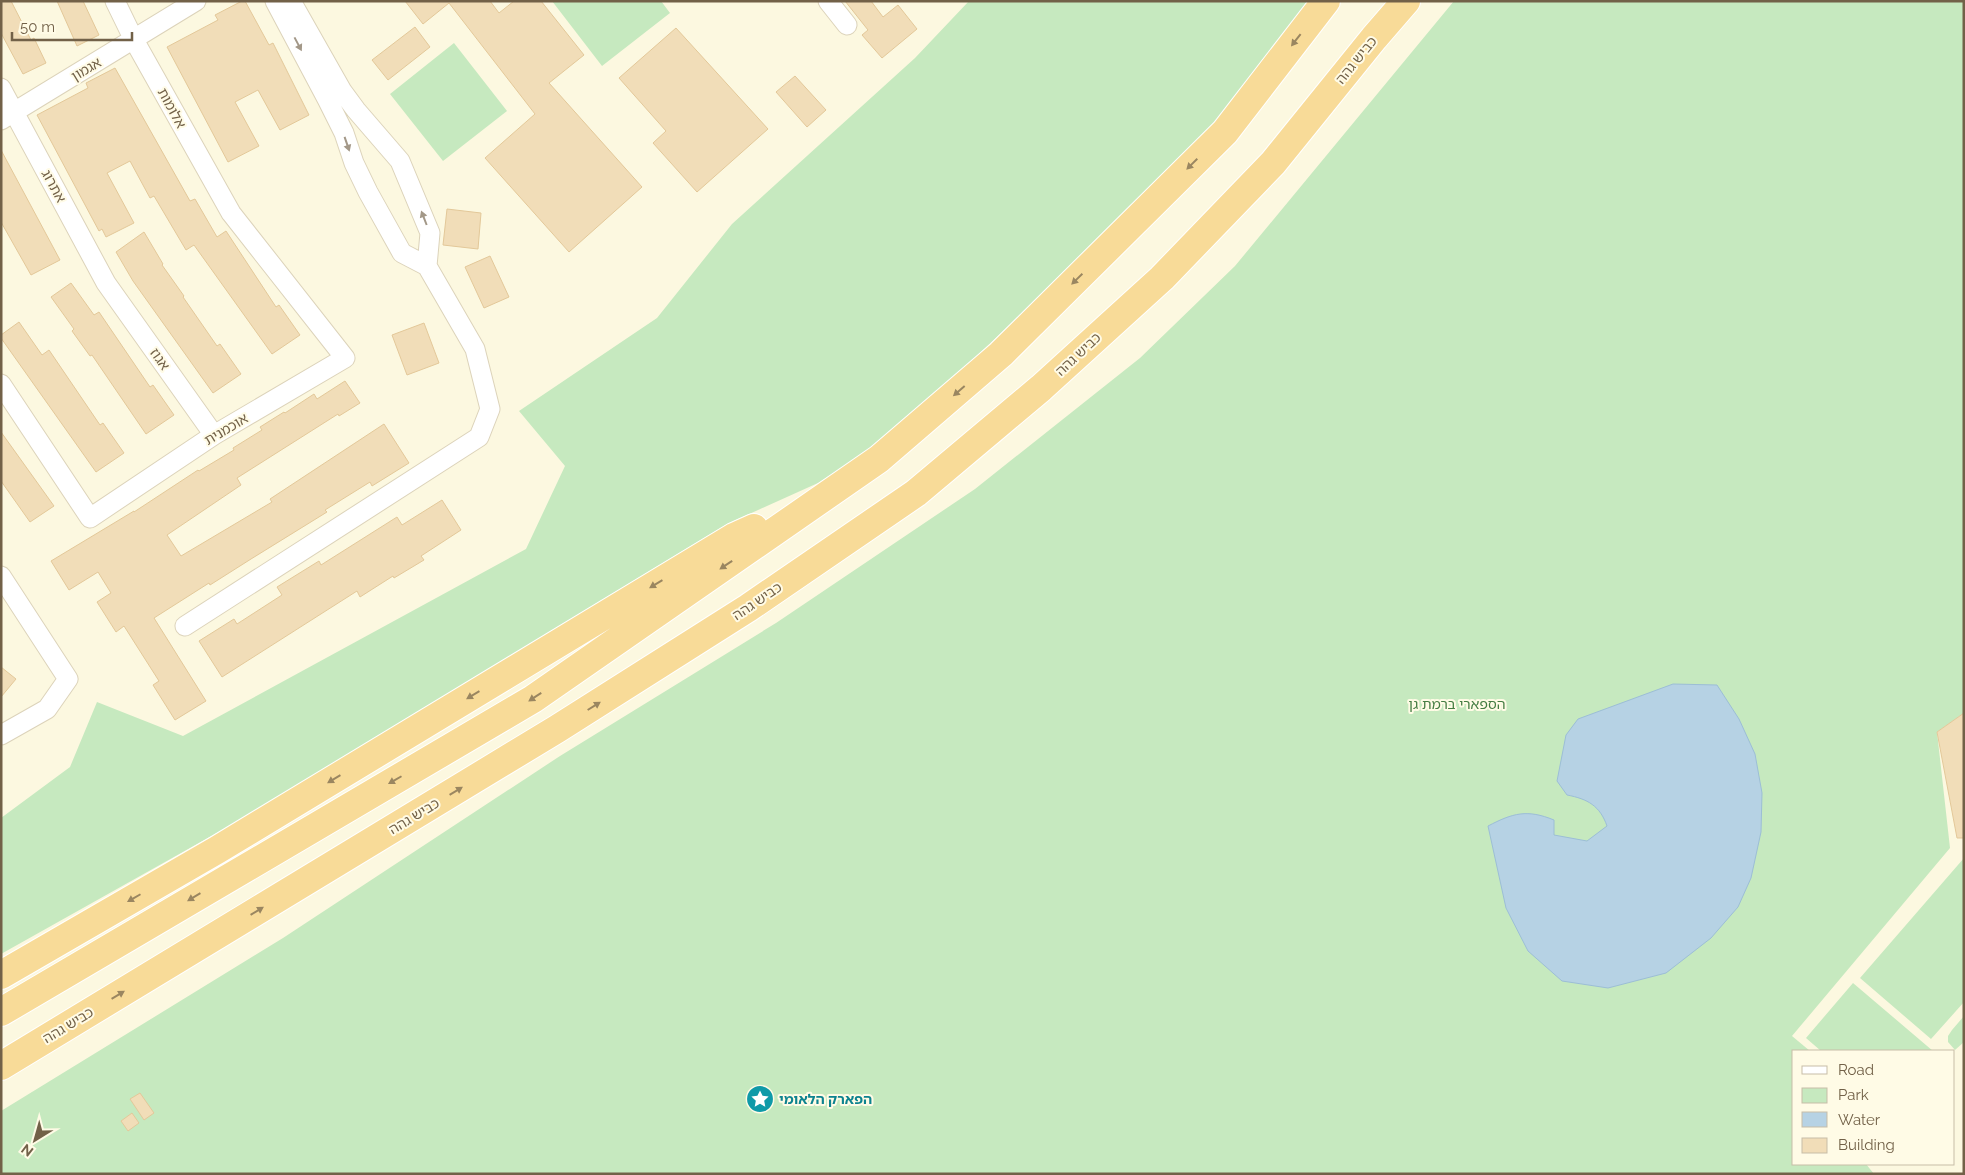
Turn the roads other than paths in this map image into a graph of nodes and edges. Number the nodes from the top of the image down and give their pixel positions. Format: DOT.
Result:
graph roads {
  1 [pos="115,1"];
  2 [pos="196,1"];
  3 [pos="275,1"];
  4 [pos="291,1"];
  5 [pos="828,1"];
  6 [pos="1326,1"];
  7 [pos="1406,1"];
  8 [pos="848,25"];
  9 [pos="134,40"];
  10 [pos="1,88"];
  11 [pos="335,95"];
  12 [pos="8,116"];
  13 [pos="231,213"];
  14 [pos="427,266"];
  15 [pos="106,283"];
  16 [pos="1,384"];
  17 [pos="214,436"];
  18 [pos="824,498"];
  19 [pos="1,576"];
  20 [pos="185,626"];
  21 [pos="1,735"];
  22 [pos="1,975"];
  23 [pos="1,1012"];
  24 [pos="1,1066"];
  1 -- 9 [label="street, אלומות"];
  2 -- 9 [label="street, אגמון"];
  3 -- 11 [label="street, one-way"];
  4 -- 11 [label="street"];
  5 -- 8 [label="street"];
  6 -- 18 [label="highway, one-way"];
  24 -- 7 [label="highway, כביש גהה, one-way"];
  9 -- 12 [label="street, אגמון"];
  9 -- 13 [label="street, אלומות"];
  10 -- 12 [label="street, אתרוג"];
  11 -- 14 [label="street, one-way"];
  14 -- 11 [label="street, one-way"];
  12 -- 15 [label="street, אתרוג"];
  13 -- 17 [label="street, אוכמנית"];
  14 -- 20 [label="street"];
  15 -- 17 [label="street, אגוז"];
  16 -- 17 [label="street, אוכמנית"];
  18 -- 22 [label="highway, one-way"];
  18 -- 23 [label="highway, one-way"];
  19 -- 21 [label="street"];
}
